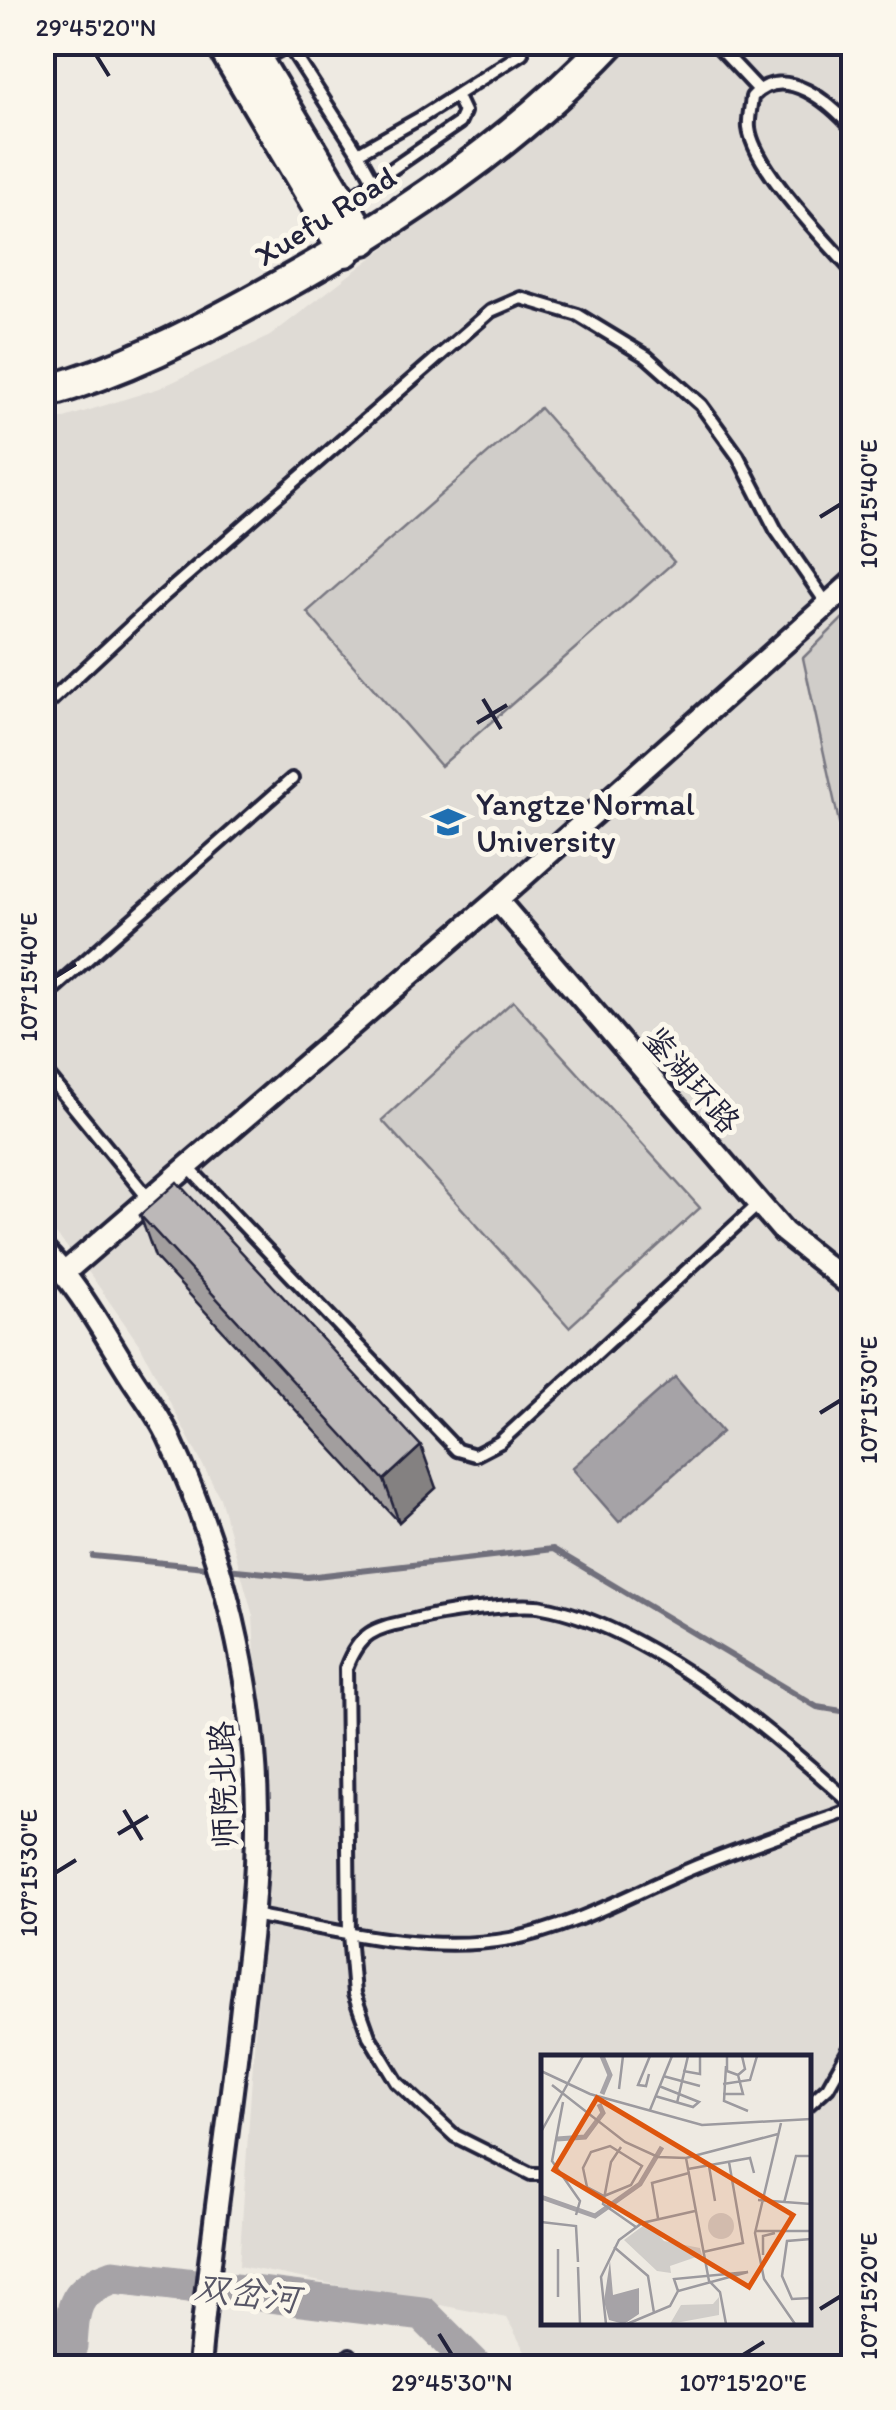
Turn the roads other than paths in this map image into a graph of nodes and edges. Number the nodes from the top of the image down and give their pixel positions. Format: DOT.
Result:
graph roads {
  1 [pos="222,42"];
  2 [pos="714,42"];
  3 [pos="600,46"];
  4 [pos="251,52"];
  5 [pos="522,53"];
  6 [pos="759,90"];
  7 [pos="456,95"];
  8 [pos="854,130"];
  9 [pos="358,153"];
  10 [pos="374,182"];
  11 [pos="342,203"];
  12 [pos="354,245"];
  13 [pos="854,273"];
  14 [pos="45,387"];
  15 [pos="854,580"];
  16 [pos="828,604"];
  17 [pos="42,708"];
  18 [pos="292,780"];
  19 [pos="497,900"];
  20 [pos="42,999"];
  21 [pos="42,1068"];
  22 [pos="188,1167"];
  23 [pos="150,1200"];
  24 [pos="759,1204"];
  25 [pos="42,1249"];
  26 [pos="66,1272"];
  27 [pos="854,1288"];
  28 [pos="854,1808"];
  29 [pos="253,1915"];
  30 [pos="350,1934"];
  31 [pos="854,2041"];
  32 [pos="811,2102"];
  33 [pos="541,2174"];
  34 [pos="199,2368"];
  1 -- 12 [label="street"];
  2 -- 6 [label="lane"];
  3 -- 12 [label="street, Xuefu Road"];
  4 -- 9 [label="lane"];
  4 -- 11 [label="street"];
  5 -- 7 [label="lane"];
  6 -- 8 [label="lane"];
  6 -- 13 [label="lane"];
  7 -- 9 [label="lane"];
  7 -- 10 [label="lane"];
  9 -- 10 [label="lane"];
  10 -- 11 [label="lane"];
  11 -- 12 [label="street"];
  12 -- 14 [label="street, Xuefu Road"];
  15 -- 16 [label="street"];
  16 -- 17 [label="lane"];
  16 -- 19 [label="street"];
  18 -- 20 [label="lane"];
  19 -- 22 [label="street"];
  19 -- 24 [label="street, 鉴湖环路"];
  21 -- 23 [label="lane"];
  22 -- 23 [label="street"];
  22 -- 24 [label="lane"];
  23 -- 26 [label="street"];
  24 -- 27 [label="street, 鉴湖环路"];
  25 -- 26 [label="street, 师院北路"];
  26 -- 29 [label="street, 师院北路"];
  28 -- 30 [label="lane"];
  28 -- 30 [label="lane"];
  29 -- 30 [label="lane"];
  29 -- 34 [label="street, 师院北路"];
  30 -- 33 [label="lane"];
  31 -- 32 [label="lane"];
}
